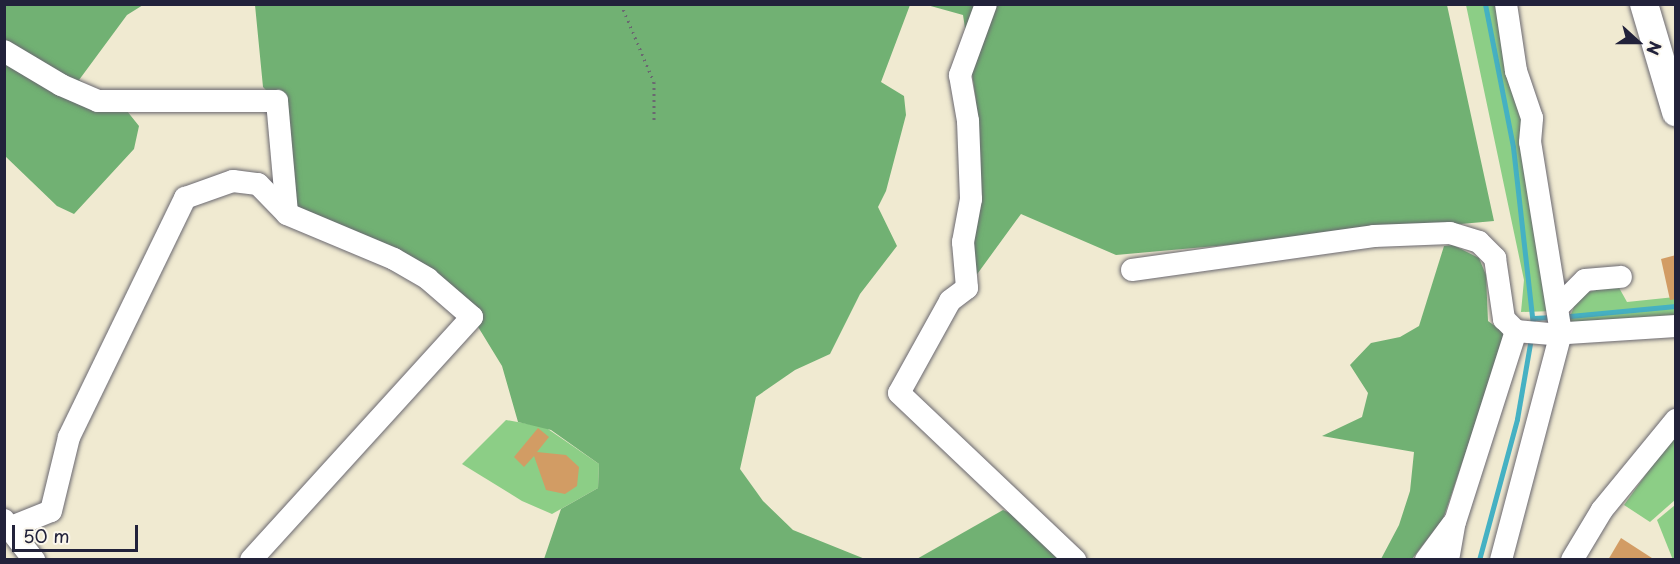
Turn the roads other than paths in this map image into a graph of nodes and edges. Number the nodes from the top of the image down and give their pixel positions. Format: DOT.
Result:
graph roads {
  1 [pos="987,4"];
  2 [pos="1506,4"];
  3 [pos="1644,4"];
  4 [pos="4,51"];
  5 [pos="1676,112"];
  6 [pos="287,214"];
  7 [pos="1132,270"];
  8 [pos="1622,277"];
  9 [pos="1558,308"];
  10 [pos="1676,326"];
  11 [pos="1520,331"];
  12 [pos="1556,334"];
  13 [pos="1676,420"];
  14 [pos="1455,522"];
  15 [pos="7,524"];
  16 [pos="34,560"];
  17 [pos="251,560"];
  18 [pos="1075,560"];
  19 [pos="1425,560"];
  20 [pos="1448,560"];
  21 [pos="1501,560"];
  22 [pos="1572,560"];
  1 -- 18 [label="street"];
  2 -- 9 [label="street"];
  3 -- 5 [label="main road"];
  4 -- 6 [label="street"];
  6 -- 15 [label="street"];
  6 -- 17 [label="street"];
  7 -- 11 [label="street"];
  8 -- 9 [label="street"];
  9 -- 12 [label="street"];
  10 -- 12 [label="street"];
  11 -- 12 [label="street"];
  11 -- 14 [label="street"];
  12 -- 21 [label="street"];
  13 -- 22 [label="street"];
  14 -- 19 [label="street"];
  14 -- 20 [label="street"];
  15 -- 16 [label="street"];
}
